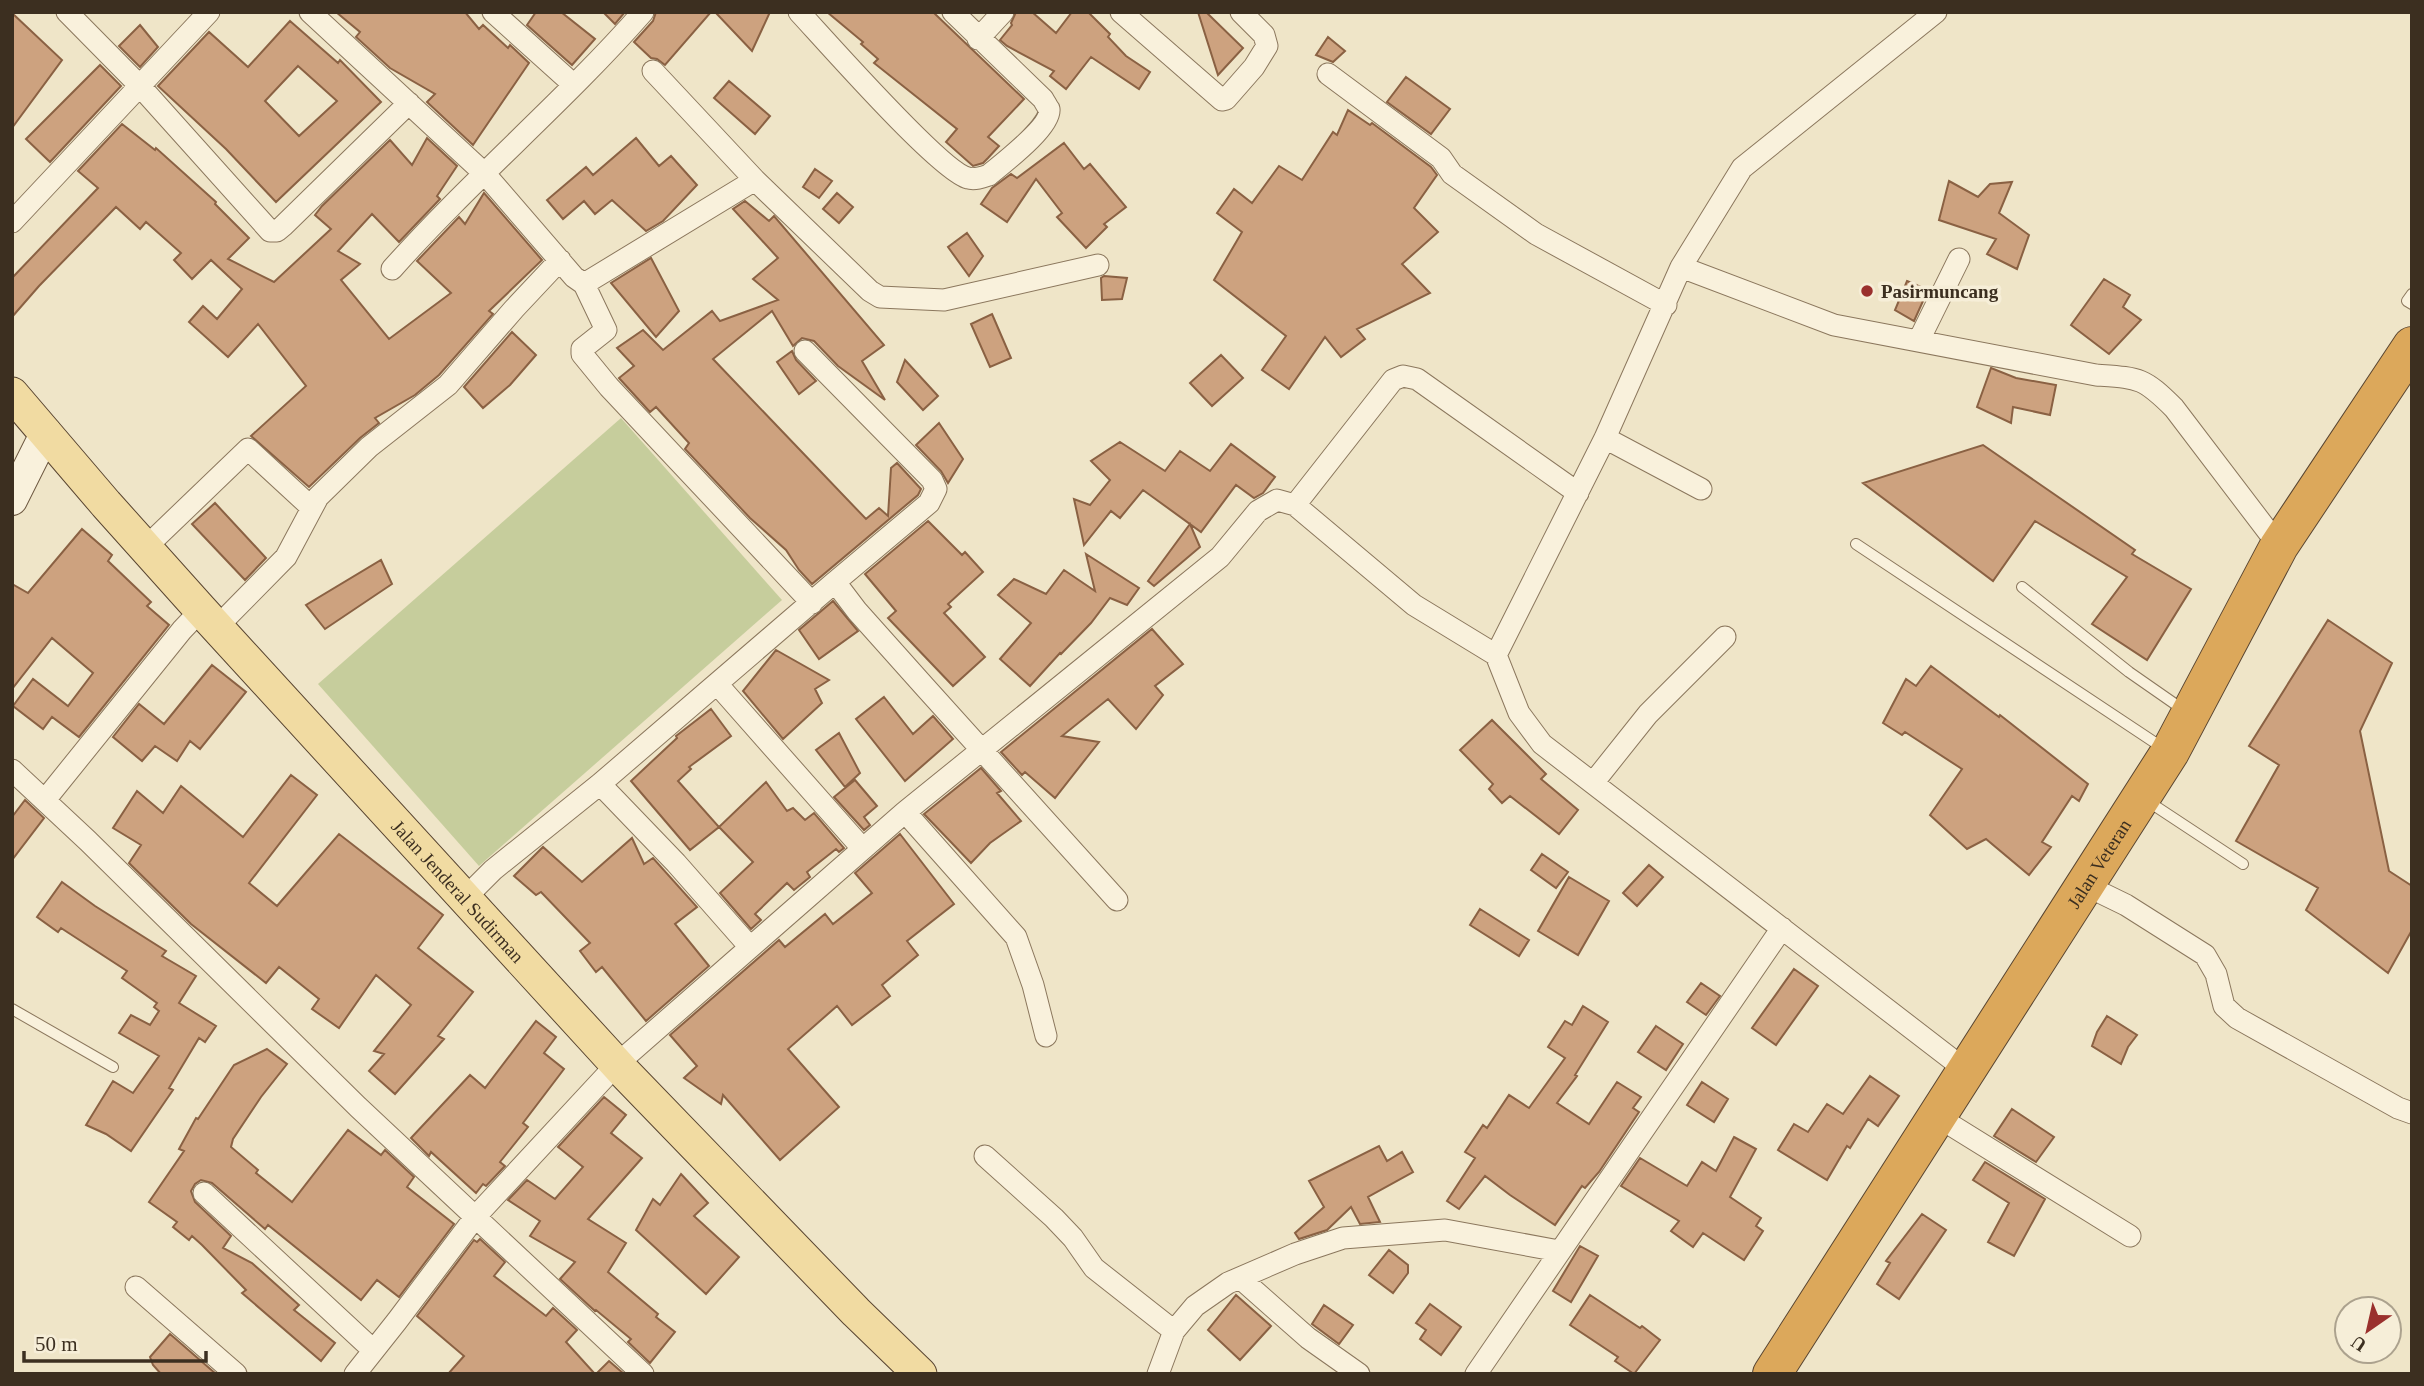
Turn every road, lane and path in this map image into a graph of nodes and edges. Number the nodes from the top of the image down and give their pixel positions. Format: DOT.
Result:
graph roads {
  1 [pos="67,12"];
  2 [pos="209,12"];
  3 [pos="310,12"];
  4 [pos="493,12"];
  5 [pos="643,12"];
  6 [pos="799,12"];
  7 [pos="953,12"];
  8 [pos="1003,12"];
  9 [pos="1121,12"];
  10 [pos="1241,12"];
  11 [pos="1936,12"];
  12 [pos="978,39"];
  13 [pos="653,71"];
  14 [pos="1328,74"];
  15 [pos="139,85"];
  16 [pos="574,85"];
  17 [pos="409,103"];
  18 [pos="485,174"];
  19 [pos="755,180"];
  20 [pos="12,222"];
  21 [pos="1959,259"];
  22 [pos="560,260"];
  23 [pos="1098,265"];
  24 [pos="1681,267"];
  25 [pos="392,269"];
  26 [pos="584,284"];
  27 [pos="2412,294"];
  28 [pos="2412,304"];
  29 [pos="1666,306"];
  30 [pos="1919,340"];
  31 [pos="805,351"];
  32 [pos="2407,362"];
  33 [pos="12,394"];
  34 [pos="46,432"];
  35 [pos="1605,438"];
  36 [pos="1701,489"];
  37 [pos="1578,493"];
  38 [pos="12,500"];
  39 [pos="1295,505"];
  40 [pos="312,508"];
  41 [pos="1856,544"];
  42 [pos="2279,546"];
  43 [pos="145,548"];
  44 [pos="835,582"];
  45 [pos="2022,587"];
  46 [pos="812,603"];
  47 [pos="209,618"];
  48 [pos="1725,637"];
  49 [pos="1496,655"];
  50 [pos="718,685"];
  51 [pos="2190,715"];
  52 [pos="982,750"];
  53 [pos="2170,752"];
  54 [pos="12,770"];
  55 [pos="1593,783"];
  56 [pos="600,784"];
  57 [pos="2142,798"];
  58 [pos="45,800"];
  59 [pos="905,812"];
  60 [pos="862,848"];
  61 [pos="2243,864"];
  62 [pos="2087,886"];
  63 [pos="466,897"];
  64 [pos="1117,900"];
  65 [pos="1782,928"];
  66 [pos="749,946"];
  67 [pos="12,1009"];
  68 [pos="1046,1036"];
  69 [pos="617,1063"];
  70 [pos="113,1068"];
  71 [pos="1967,1071"];
  72 [pos="2412,1113"];
  73 [pos="1938,1117"];
  74 [pos="985,1156"];
  75 [pos="204,1194"];
  76 [pos="476,1216"];
  77 [pos="2130,1236"];
  78 [pos="1559,1251"];
  79 [pos="1240,1278"];
  80 [pos="136,1287"];
  81 [pos="1174,1331"];
  82 [pos="373,1350"];
  83 [pos="236,1374"];
  84 [pos="355,1374"];
  85 [pos="643,1374"];
  86 [pos="920,1374"];
  87 [pos="1158,1374"];
  88 [pos="1359,1374"];
  89 [pos="1476,1374"];
  90 [pos="1772,1374"];
  1 -- 15 [label="street"];
  2 -- 15 [label="street"];
  3 -- 17 [label="street"];
  4 -- 16 [label="street"];
  5 -- 16 [label="street"];
  6 -- 12 [label="street"];
  7 -- 12 [label="street"];
  8 -- 12 [label="street"];
  9 -- 10 [label="street"];
  11 -- 24 [label="street"];
  13 -- 19 [label="street"];
  14 -- 29 [label="street"];
  15 -- 17 [label="street"];
  15 -- 20 [label="street"];
  16 -- 18 [label="street"];
  17 -- 18 [label="street"];
  18 -- 22 [label="street"];
  18 -- 25 [label="street"];
  19 -- 23 [label="street"];
  19 -- 26 [label="street"];
  21 -- 30 [label="street"];
  22 -- 26 [label="street"];
  22 -- 40 [label="street"];
  24 -- 29 [label="street"];
  24 -- 30 [label="street"];
  26 -- 46 [label="street"];
  27 -- 28 [label="lane"];
  29 -- 35 [label="street"];
  30 -- 42 [label="street"];
  31 -- 44 [label="street"];
  32 -- 42 [label="highway, Jalan Veteran"];
  33 -- 34 [label="main road, Jalan Jenderal Sudirman"];
  34 -- 38 [label="street"];
  34 -- 43 [label="main road, Jalan Jenderal Sudirman"];
  35 -- 36 [label="street"];
  35 -- 37 [label="street"];
  37 -- 39 [label="street"];
  37 -- 49 [label="street"];
  39 -- 49 [label="street"];
  39 -- 52 [label="street"];
  40 -- 43 [label="street"];
  40 -- 47 [label="street"];
  41 -- 53 [label="lane"];
  42 -- 51 [label="highway, Jalan Veteran"];
  43 -- 47 [label="main road, Jalan Jenderal Sudirman"];
  44 -- 46 [label="street"];
  44 -- 52 [label="street"];
  45 -- 51 [label="lane"];
  46 -- 50 [label="street"];
  47 -- 58 [label="street"];
  47 -- 63 [label="main road, Jalan Jenderal Sudirman"];
  48 -- 55 [label="street"];
  49 -- 55 [label="street"];
  50 -- 56 [label="street"];
  50 -- 60 [label="street"];
  51 -- 53 [label="highway, Jalan Veteran"];
  52 -- 59 [label="street"];
  52 -- 64 [label="street"];
  53 -- 57 [label="highway, Jalan Veteran"];
  54 -- 58 [label="street"];
  55 -- 65 [label="street"];
  56 -- 63 [label="street"];
  56 -- 66 [label="street"];
  57 -- 61 [label="lane"];
  57 -- 62 [label="highway, Jalan Veteran"];
  58 -- 76 [label="street"];
  59 -- 60 [label="street"];
  59 -- 68 [label="street"];
  60 -- 66 [label="street"];
  62 -- 71 [label="highway, Jalan Veteran"];
  62 -- 72 [label="street"];
  63 -- 69 [label="main road, Jalan Jenderal Sudirman"];
  65 -- 71 [label="street"];
  65 -- 78 [label="street"];
  66 -- 69 [label="street"];
  67 -- 70 [label="lane"];
  69 -- 76 [label="street"];
  69 -- 86 [label="main road, Jalan Jenderal Sudirman"];
  71 -- 73 [label="highway, Jalan Veteran"];
  73 -- 77 [label="street"];
  73 -- 90 [label="highway, Jalan Veteran"];
  74 -- 81 [label="street"];
  75 -- 82 [label="street"];
  76 -- 82 [label="street"];
  76 -- 85 [label="street"];
  78 -- 79 [label="street"];
  78 -- 89 [label="street"];
  79 -- 81 [label="street"];
  79 -- 88 [label="street"];
  80 -- 83 [label="street"];
  81 -- 87 [label="street"];
  82 -- 84 [label="street"];
}
